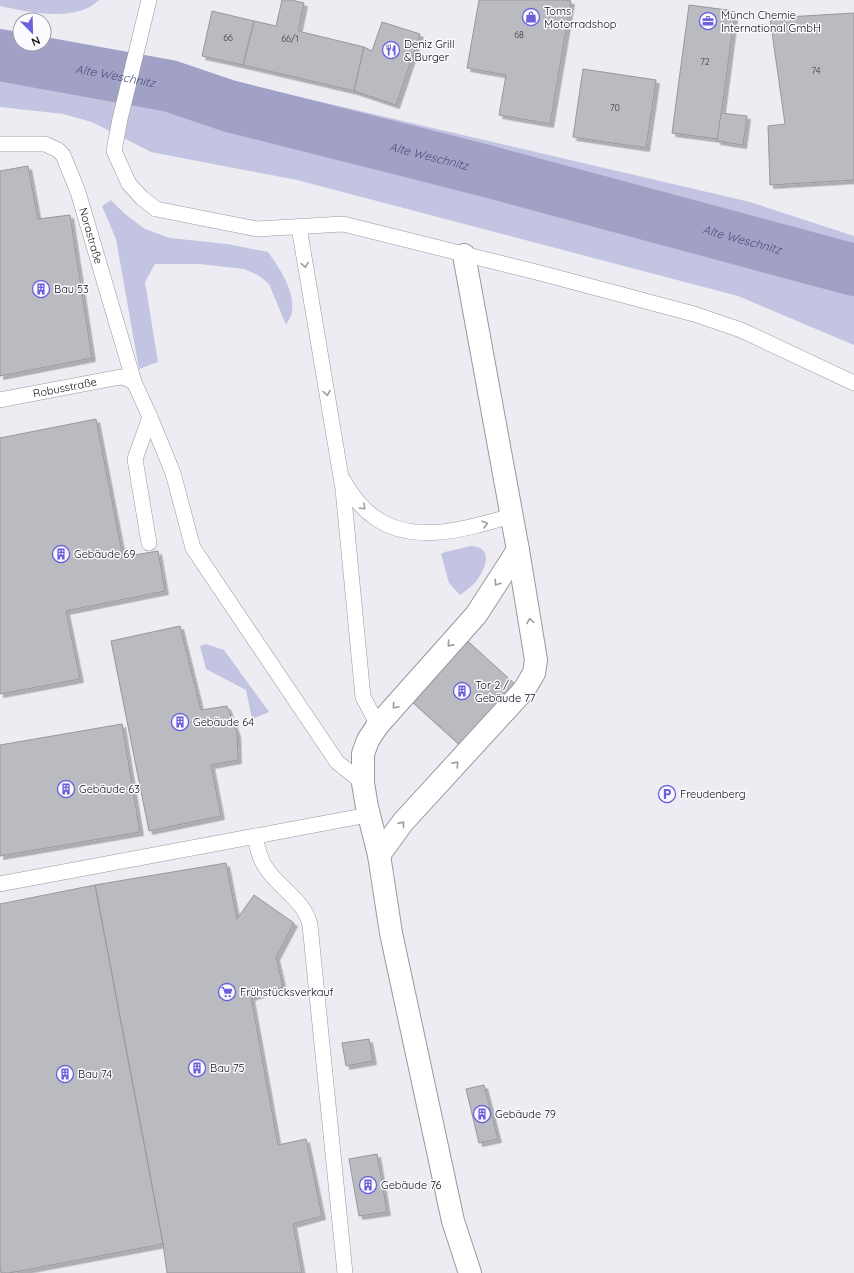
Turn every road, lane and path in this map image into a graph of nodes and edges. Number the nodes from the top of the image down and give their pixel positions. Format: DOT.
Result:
graph roads {
  1 [pos="149,0"];
  2 [pos="0,144"];
  3 [pos="299,227"];
  4 [pos="464,255"];
  5 [pos="131,380"];
  6 [pos="854,383"];
  7 [pos="0,400"];
  8 [pos="150,416"];
  9 [pos="341,475"];
  10 [pos="511,516"];
  11 [pos="150,543"];
  12 [pos="518,550"];
  13 [pos="378,725"];
  14 [pos="363,783"];
  15 [pos="368,815"];
  16 [pos="255,836"];
  17 [pos="379,855"];
  18 [pos="0,884"];
  19 [pos="345,1273"];
  20 [pos="470,1273"];
  1 -- 3 [label="lane"];
  2 -- 5 [label="lane, Norastraße"];
  3 -- 4 [label="lane"];
  3 -- 9 [label="lane, one-way"];
  4 -- 6 [label="lane"];
  4 -- 10 [label="street"];
  5 -- 7 [label="lane, Robusstraße"];
  5 -- 8 [label="lane, Norastraße"];
  8 -- 11 [label="lane"];
  8 -- 14 [label="lane, Norastraße"];
  9 -- 10 [label="lane, one-way"];
  9 -- 13 [label="lane"];
  10 -- 12 [label="street"];
  12 -- 13 [label="street, one-way"];
  17 -- 12 [label="street, one-way"];
  13 -- 14 [label="street"];
  14 -- 15 [label="street"];
  15 -- 16 [label="lane"];
  15 -- 17 [label="street"];
  16 -- 18 [label="lane"];
  16 -- 19 [label="lane"];
  17 -- 20 [label="street"];
}
